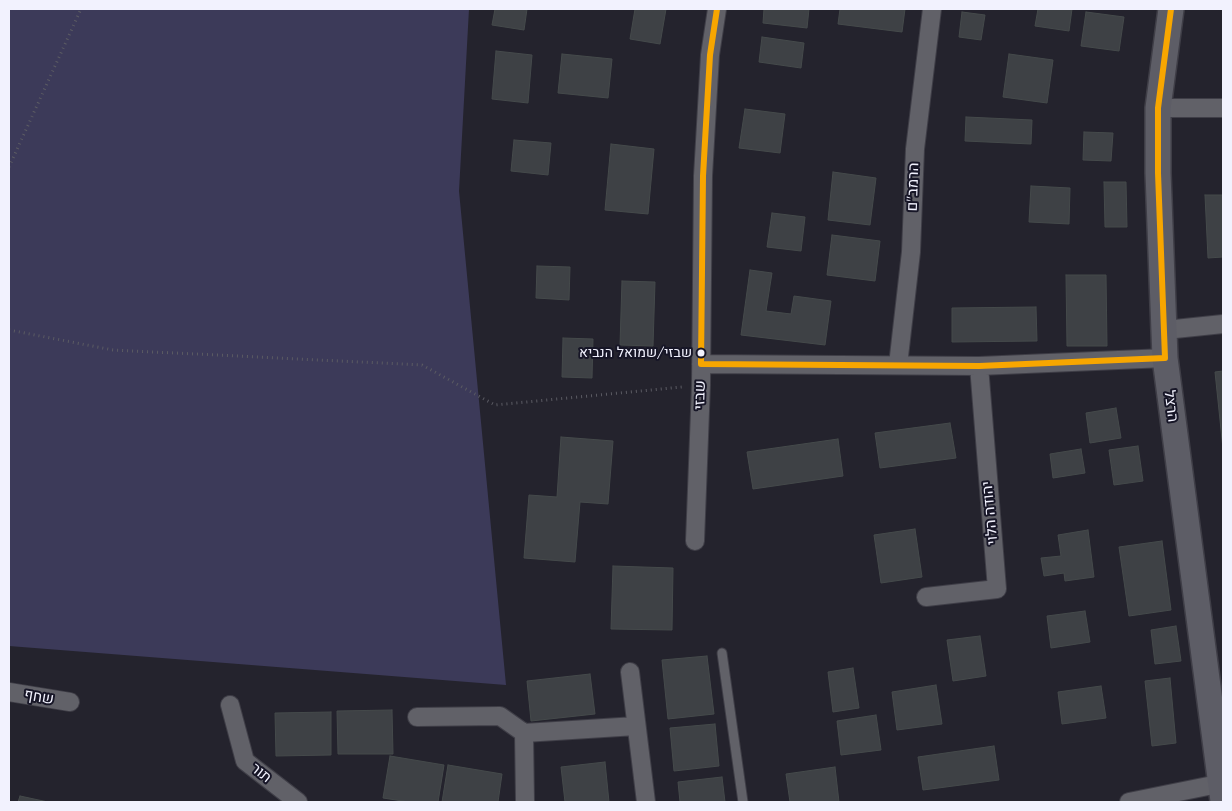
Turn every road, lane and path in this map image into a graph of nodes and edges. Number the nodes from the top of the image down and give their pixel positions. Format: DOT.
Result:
graph roads {
  1 [pos="81,9"];
  2 [pos="716,9"];
  3 [pos="932,9"];
  4 [pos="1170,9"];
  5 [pos="1158,108"];
  6 [pos="1223,108"];
  7 [pos="9,168"];
  8 [pos="1223,324"];
  9 [pos="9,330"];
  10 [pos="1164,330"];
  11 [pos="1165,358"];
  12 [pos="701,364"];
  13 [pos="898,365"];
  14 [pos="979,366"];
  15 [pos="701,385"];
  16 [pos="696,541"];
  17 [pos="926,597"];
  18 [pos="722,653"];
  19 [pos="630,672"];
  20 [pos="9,692"];
  21 [pos="70,702"];
  22 [pos="230,705"];
  23 [pos="417,717"];
  24 [pos="636,726"];
  25 [pos="524,733"];
  26 [pos="1222,789"];
  27 [pos="298,802"];
  28 [pos="525,802"];
  29 [pos="646,802"];
  30 [pos="743,802"];
  31 [pos="1129,802"];
  1 -- 7 [label="path"];
  2 -- 12 [label="street, שבזי"];
  3 -- 13 [label="street, הרמב\"ם"];
  4 -- 5 [label="street, הרצל"];
  5 -- 6 [label="street"];
  5 -- 10 [label="street, הרצל"];
  8 -- 10 [label="street"];
  9 -- 15 [label="path"];
  10 -- 11 [label="street, הרצל"];
  11 -- 14 [label="street"];
  11 -- 26 [label="street, הרצל"];
  12 -- 13 [label="street"];
  12 -- 15 [label="street, שבזי"];
  13 -- 14 [label="street"];
  14 -- 17 [label="street, יהודה הלוי"];
  15 -- 16 [label="street, שבזי"];
  18 -- 30 [label="lane"];
  19 -- 24 [label="street"];
  20 -- 21 [label="street, שחף"];
  22 -- 27 [label="street, תור"];
  23 -- 25 [label="street"];
  24 -- 25 [label="street"];
  24 -- 29 [label="street"];
  25 -- 28 [label="street"];
  26 -- 31 [label="street"];
}
